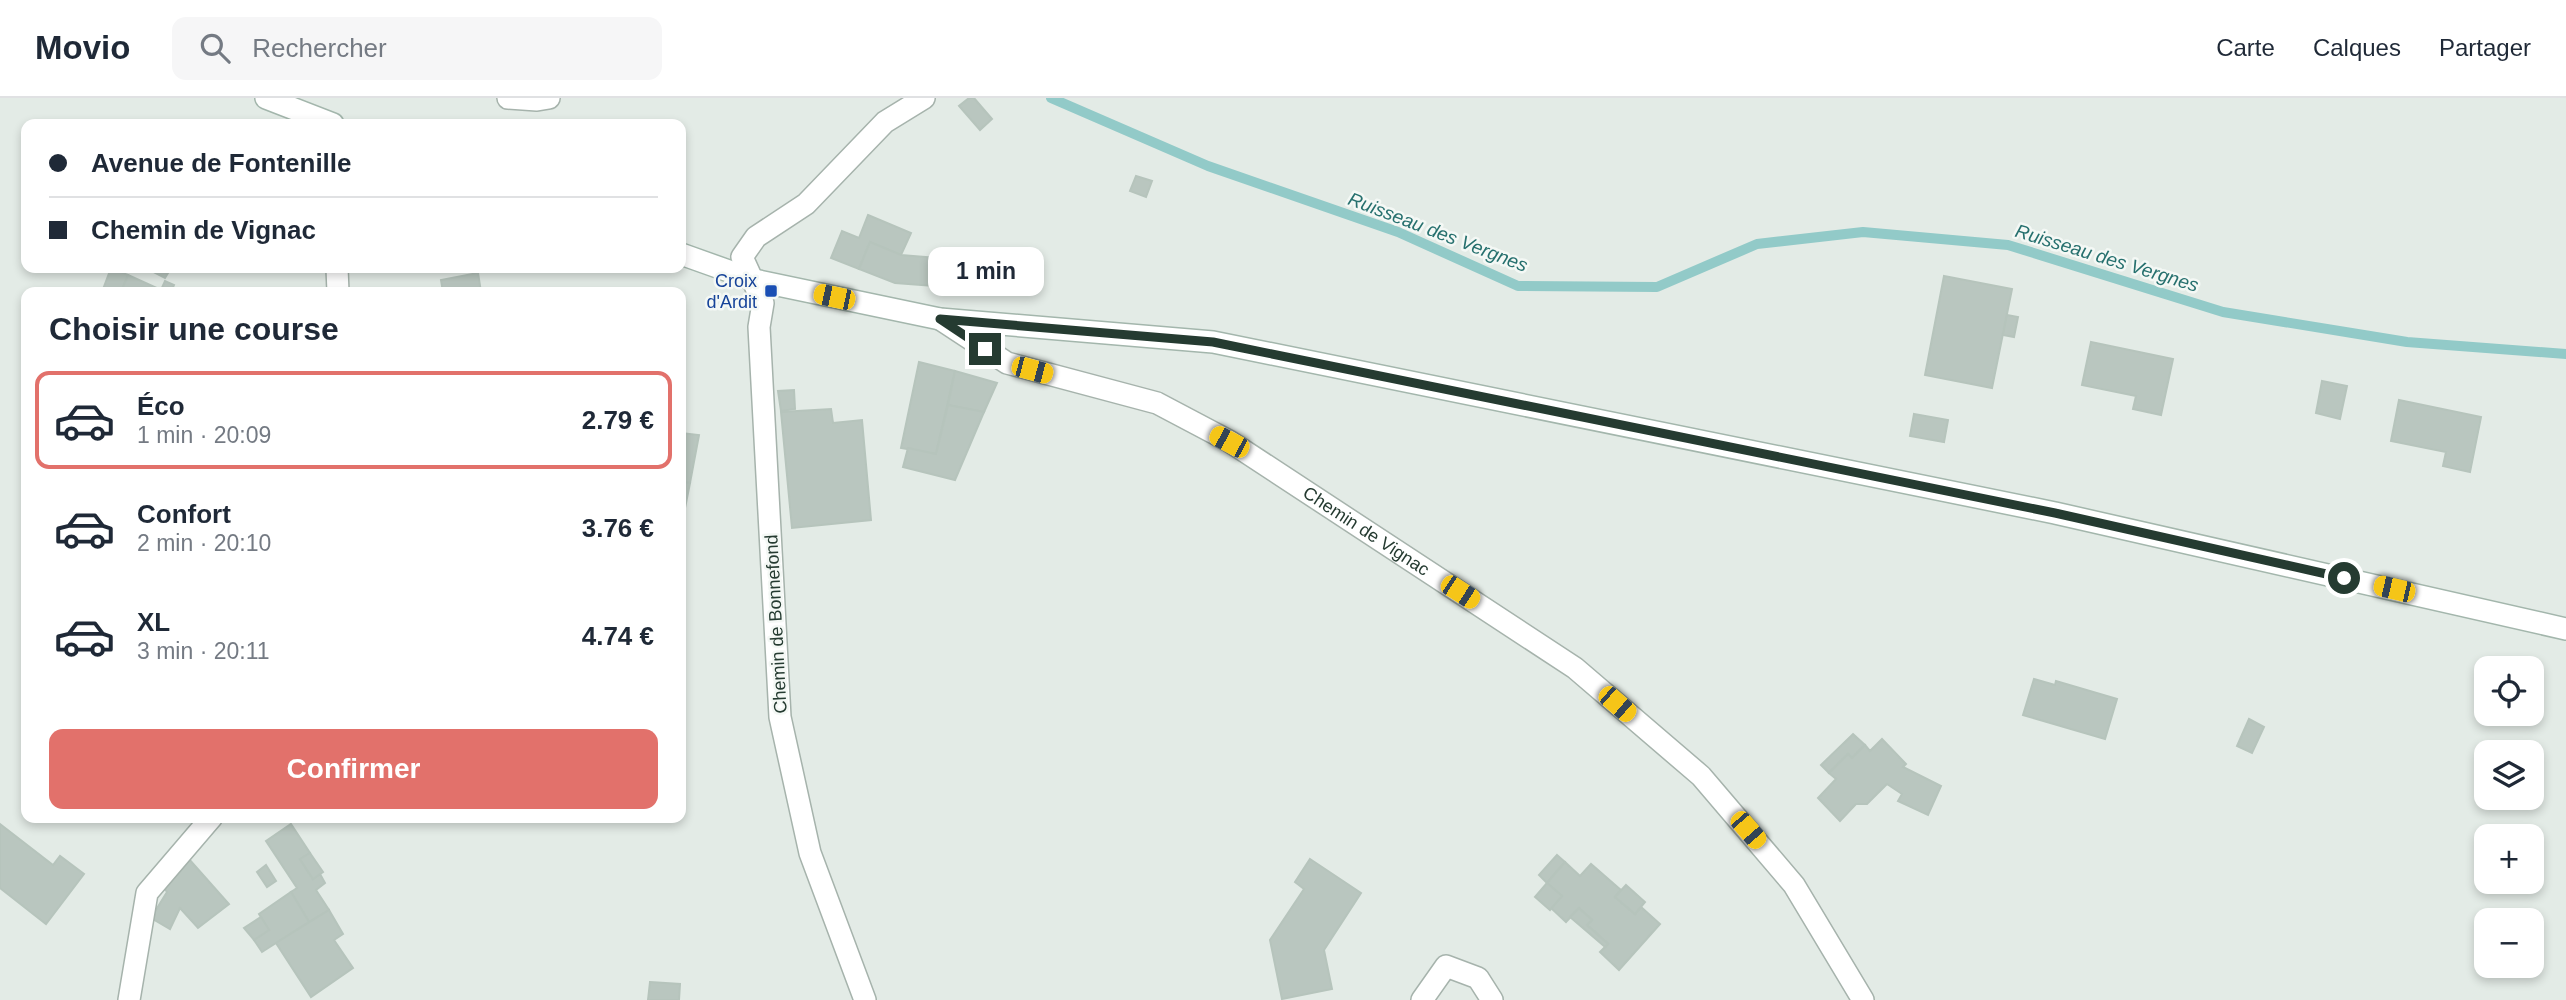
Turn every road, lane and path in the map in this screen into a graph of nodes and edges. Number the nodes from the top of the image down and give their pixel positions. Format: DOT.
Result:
graph roads {
  1 [pos="266,98"];
  2 [pos="508,98"];
  3 [pos="549,98"];
  4 [pos="924,98"];
  5 [pos="309,119"];
  6 [pos="686,256"];
  7 [pos="754,280"];
  8 [pos="940,319"];
  9 [pos="2566,629"];
  10 [pos="207,823"];
  11 [pos="129,1000"];
  12 [pos="866,1000"];
  13 [pos="1422,1000"];
  14 [pos="1492,1000"];
  15 [pos="1863,1000"];
  1 -- 5 [label="street"];
  2 -- 3 [label="street"];
  4 -- 7 [label="street, Chemin de Bonnefond"];
  6 -- 7 [label="street"];
  7 -- 8 [label="street"];
  7 -- 12 [label="street, Chemin de Bonnefond"];
  8 -- 9 [label="street"];
  8 -- 15 [label="street, Chemin de Vignac"];
  10 -- 11 [label="street"];
  13 -- 14 [label="street"];
}
